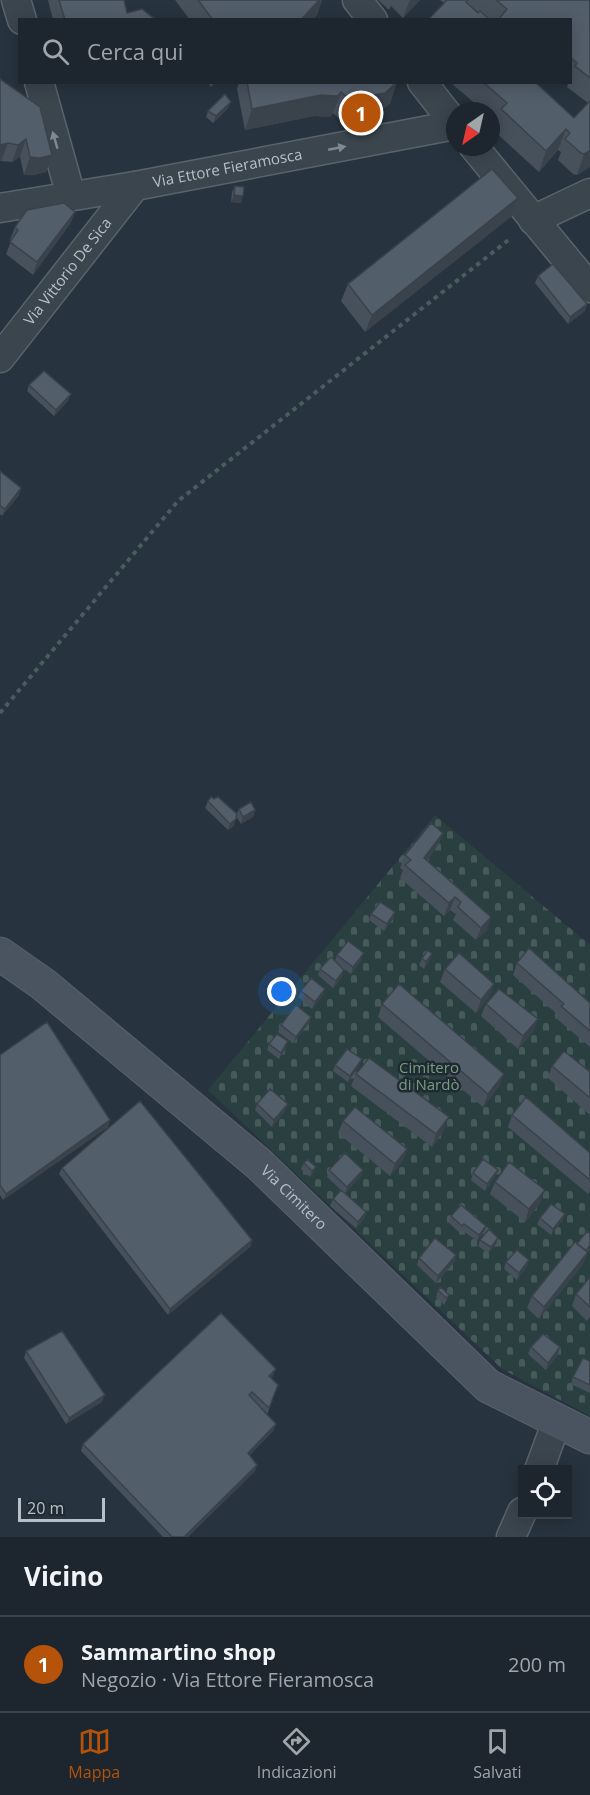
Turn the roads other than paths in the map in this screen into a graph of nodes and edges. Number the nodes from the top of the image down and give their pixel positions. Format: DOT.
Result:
graph roads {
  1 [pos="16,0"];
  2 [pos="357,0"];
  3 [pos="21,18"];
  4 [pos="371,18"];
  5 [pos="40,84"];
  6 [pos="424,84"];
  7 [pos="446,113"];
  8 [pos="446,127"];
  9 [pos="481,156"];
  10 [pos="135,186"];
  11 [pos="590,193"];
  12 [pos="71,196"];
  13 [pos="0,208"];
  14 [pos="533,220"];
  15 [pos="590,288"];
  16 [pos="0,358"];
  17 [pos="0,954"];
  18 [pos="557,1421"];
  19 [pos="590,1437"];
  20 [pos="541,1465"];
  21 [pos="519,1519"];
  22 [pos="511,1537"];
  1 -- 3 [label="street"];
  2 -- 4 [label="street"];
  12 -- 5 [label="street, one-way"];
  6 -- 7 [label="street"];
  10 -- 8 [label="street, Via Ettore Fieramosca, one-way"];
  9 -- 14 [label="street"];
  10 -- 12 [label="street, Via Ettore Fieramosca"];
  10 -- 16 [label="street, Via Vittorio De Sica"];
  11 -- 14 [label="street"];
  12 -- 13 [label="street, Via Ettore Fieramosca"];
  14 -- 15 [label="street"];
  17 -- 18 [label="street, Via Cimitero"];
  18 -- 19 [label="street, Via Cimitero"];
  18 -- 20 [label="street"];
  21 -- 22 [label="street"];
}
